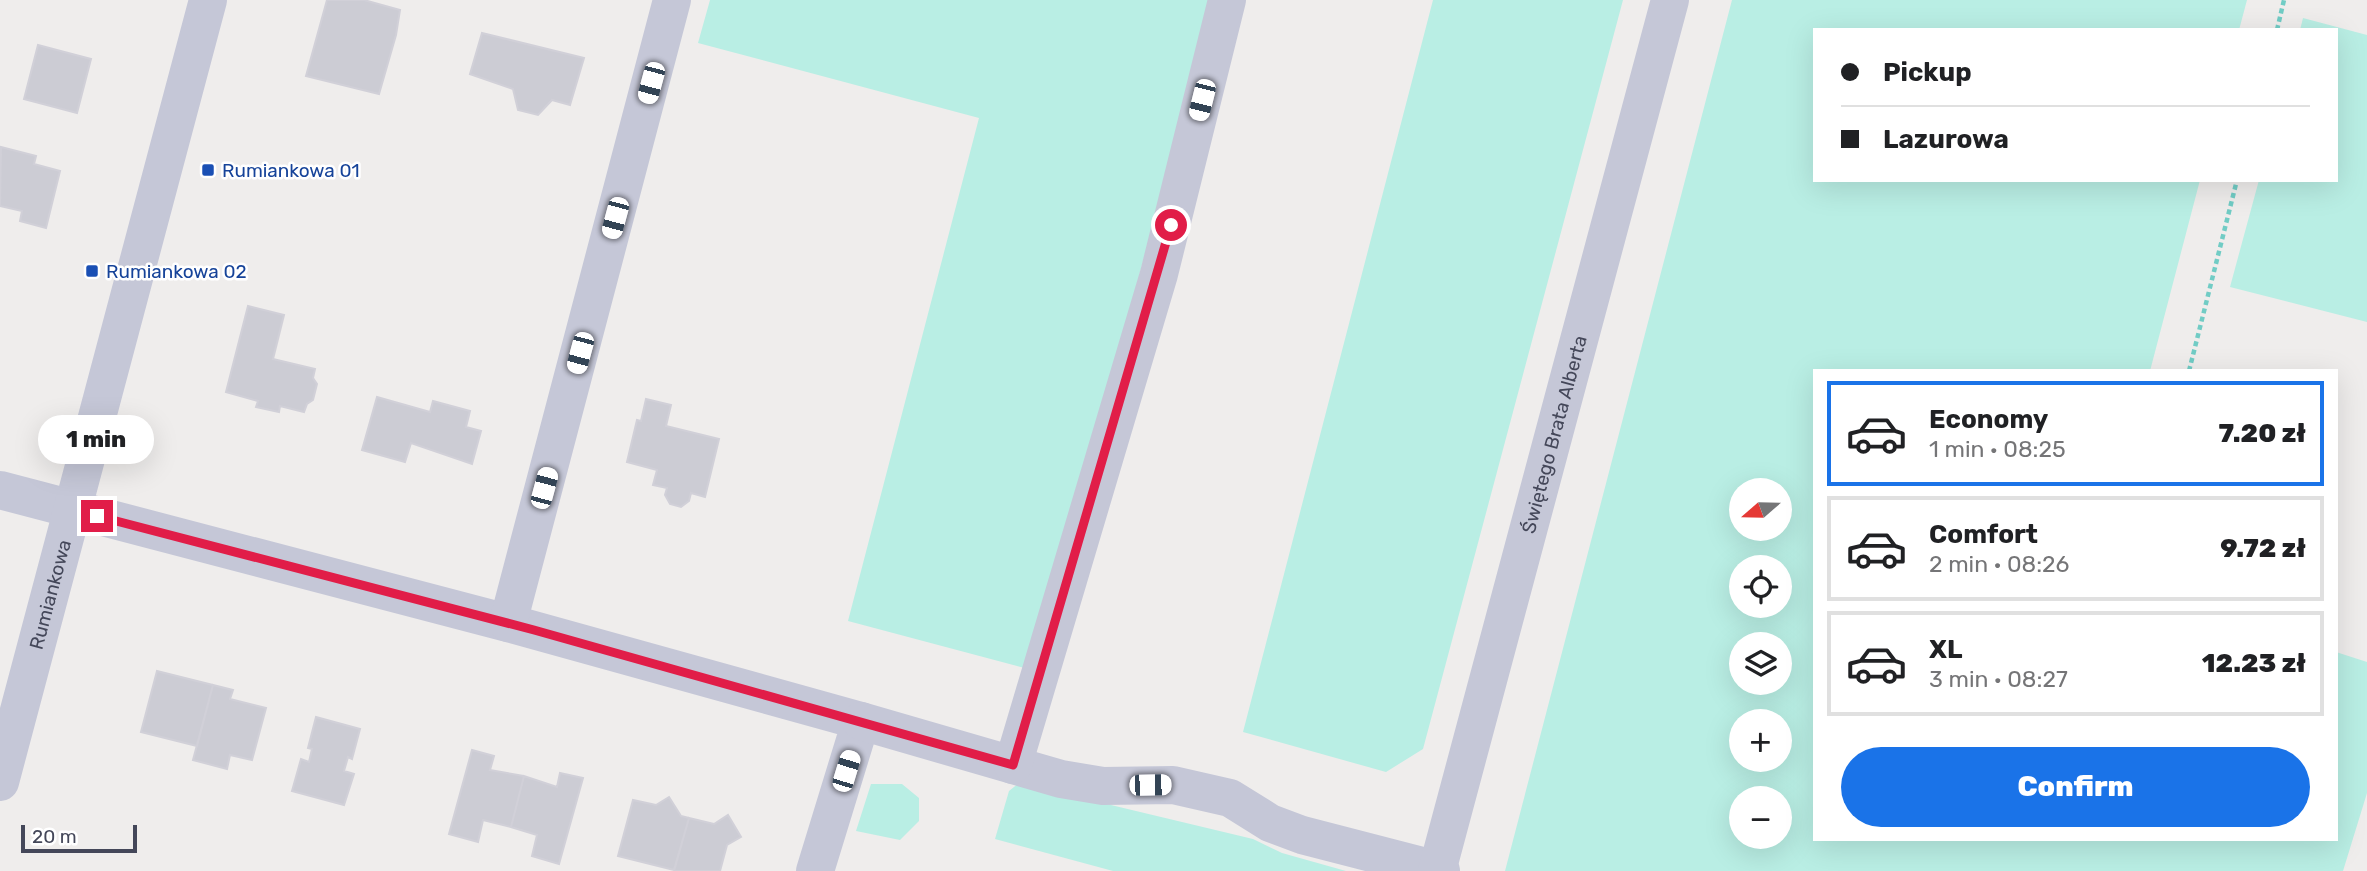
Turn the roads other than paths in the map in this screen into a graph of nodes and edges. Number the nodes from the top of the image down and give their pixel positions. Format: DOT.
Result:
graph roads {
  1 [pos="208,0"];
  2 [pos="1227,0"];
  3 [pos="1670,0"];
  4 [pos="670,1"];
  5 [pos="0,490"];
  6 [pos="72,510"];
  7 [pos="509,624"];
  8 [pos="861,721"];
  9 [pos="1013,765"];
  10 [pos="0,782"];
  11 [pos="1438,870"];
  12 [pos="815,871"];
  1 -- 6 [label="street, Rumiankowa"];
  2 -- 9 [label="street"];
  3 -- 11 [label="street, Świętego Brata Alberta"];
  4 -- 7 [label="street"];
  5 -- 6 [label="street"];
  6 -- 7 [label="street"];
  6 -- 10 [label="street, Rumiankowa"];
  7 -- 8 [label="street"];
  8 -- 9 [label="street"];
  8 -- 12 [label="street"];
  9 -- 11 [label="street"];
}
